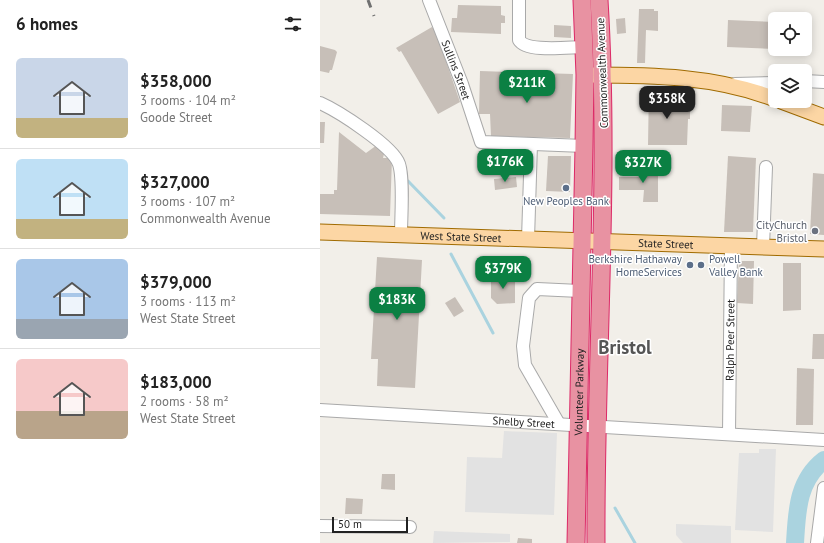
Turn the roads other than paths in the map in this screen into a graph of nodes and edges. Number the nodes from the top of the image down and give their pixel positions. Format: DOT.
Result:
graph roads {
  1 [pos="429,0"];
  2 [pos="519,0"];
  3 [pos="582,0"];
  4 [pos="599,0"];
  5 [pos="584,47"];
  6 [pos="585,75"];
  7 [pos="604,75"];
  8 [pos="812,81"];
  9 [pos="768,82"];
  10 [pos="824,82"];
  11 [pos="726,84"];
  12 [pos="768,96"];
  13 [pos="320,103"];
  14 [pos="800,108"];
  15 [pos="824,117"];
  16 [pos="531,144"];
  17 [pos="584,146"];
  18 [pos="766,167"];
  19 [pos="320,232"];
  20 [pos="401,234"];
  21 [pos="528,239"];
  22 [pos="582,241"];
  23 [pos="603,241"];
  24 [pos="731,246"];
  25 [pos="763,247"];
  26 [pos="824,249"];
  27 [pos="580,291"];
  28 [pos="320,410"];
  29 [pos="559,424"];
  30 [pos="577,425"];
  31 [pos="598,426"];
  32 [pos="729,434"];
  33 [pos="824,440"];
  34 [pos="824,488"];
  35 [pos="320,526"];
  36 [pos="410,527"];
  37 [pos="821,529"];
  38 [pos="576,543"];
  39 [pos="596,543"];
  40 [pos="817,543"];
  1 -- 16 [label="street, Sullins Street"];
  2 -- 5 [label="street"];
  3 -- 5 [label="highway, Commonwealth Avenue"];
  4 -- 7 [label="highway, Commonwealth Avenue"];
  5 -- 6 [label="highway, Commonwealth Avenue"];
  6 -- 7 [label="main road"];
  6 -- 17 [label="highway, Commonwealth Avenue"];
  7 -- 11 [label="main road"];
  7 -- 23 [label="highway, Commonwealth Avenue"];
  8 -- 10 [label="street"];
  9 -- 11 [label="street"];
  11 -- 12 [label="main road"];
  13 -- 20 [label="street"];
  14 -- 15 [label="main road"];
  16 -- 17 [label="street"];
  16 -- 21 [label="street"];
  17 -- 22 [label="highway, Commonwealth Avenue"];
  18 -- 25 [label="street"];
  19 -- 20 [label="main road, West State Street"];
  20 -- 21 [label="main road, West State Street"];
  21 -- 22 [label="main road, West State Street"];
  22 -- 23 [label="main road, West State Street"];
  22 -- 27 [label="highway, Volunteer Parkway"];
  23 -- 24 [label="main road, State Street"];
  23 -- 31 [label="highway, Volunteer Parkway"];
  24 -- 25 [label="main road, State Street"];
  24 -- 32 [label="street, Ralph Peer Street"];
  25 -- 26 [label="main road, State Street"];
  27 -- 29 [label="street"];
  27 -- 30 [label="highway, Volunteer Parkway"];
  28 -- 29 [label="street, Shelby Street"];
  29 -- 30 [label="street, Shelby Street"];
  30 -- 31 [label="street, Shelby Street"];
  30 -- 38 [label="highway, Volunteer Parkway"];
  31 -- 32 [label="street, Shelby Street"];
  31 -- 39 [label="highway, Volunteer Parkway"];
  32 -- 33 [label="street, Shelby Street"];
  34 -- 37 [label="street"];
  35 -- 36 [label="street"];
  37 -- 40 [label="street"];
}
